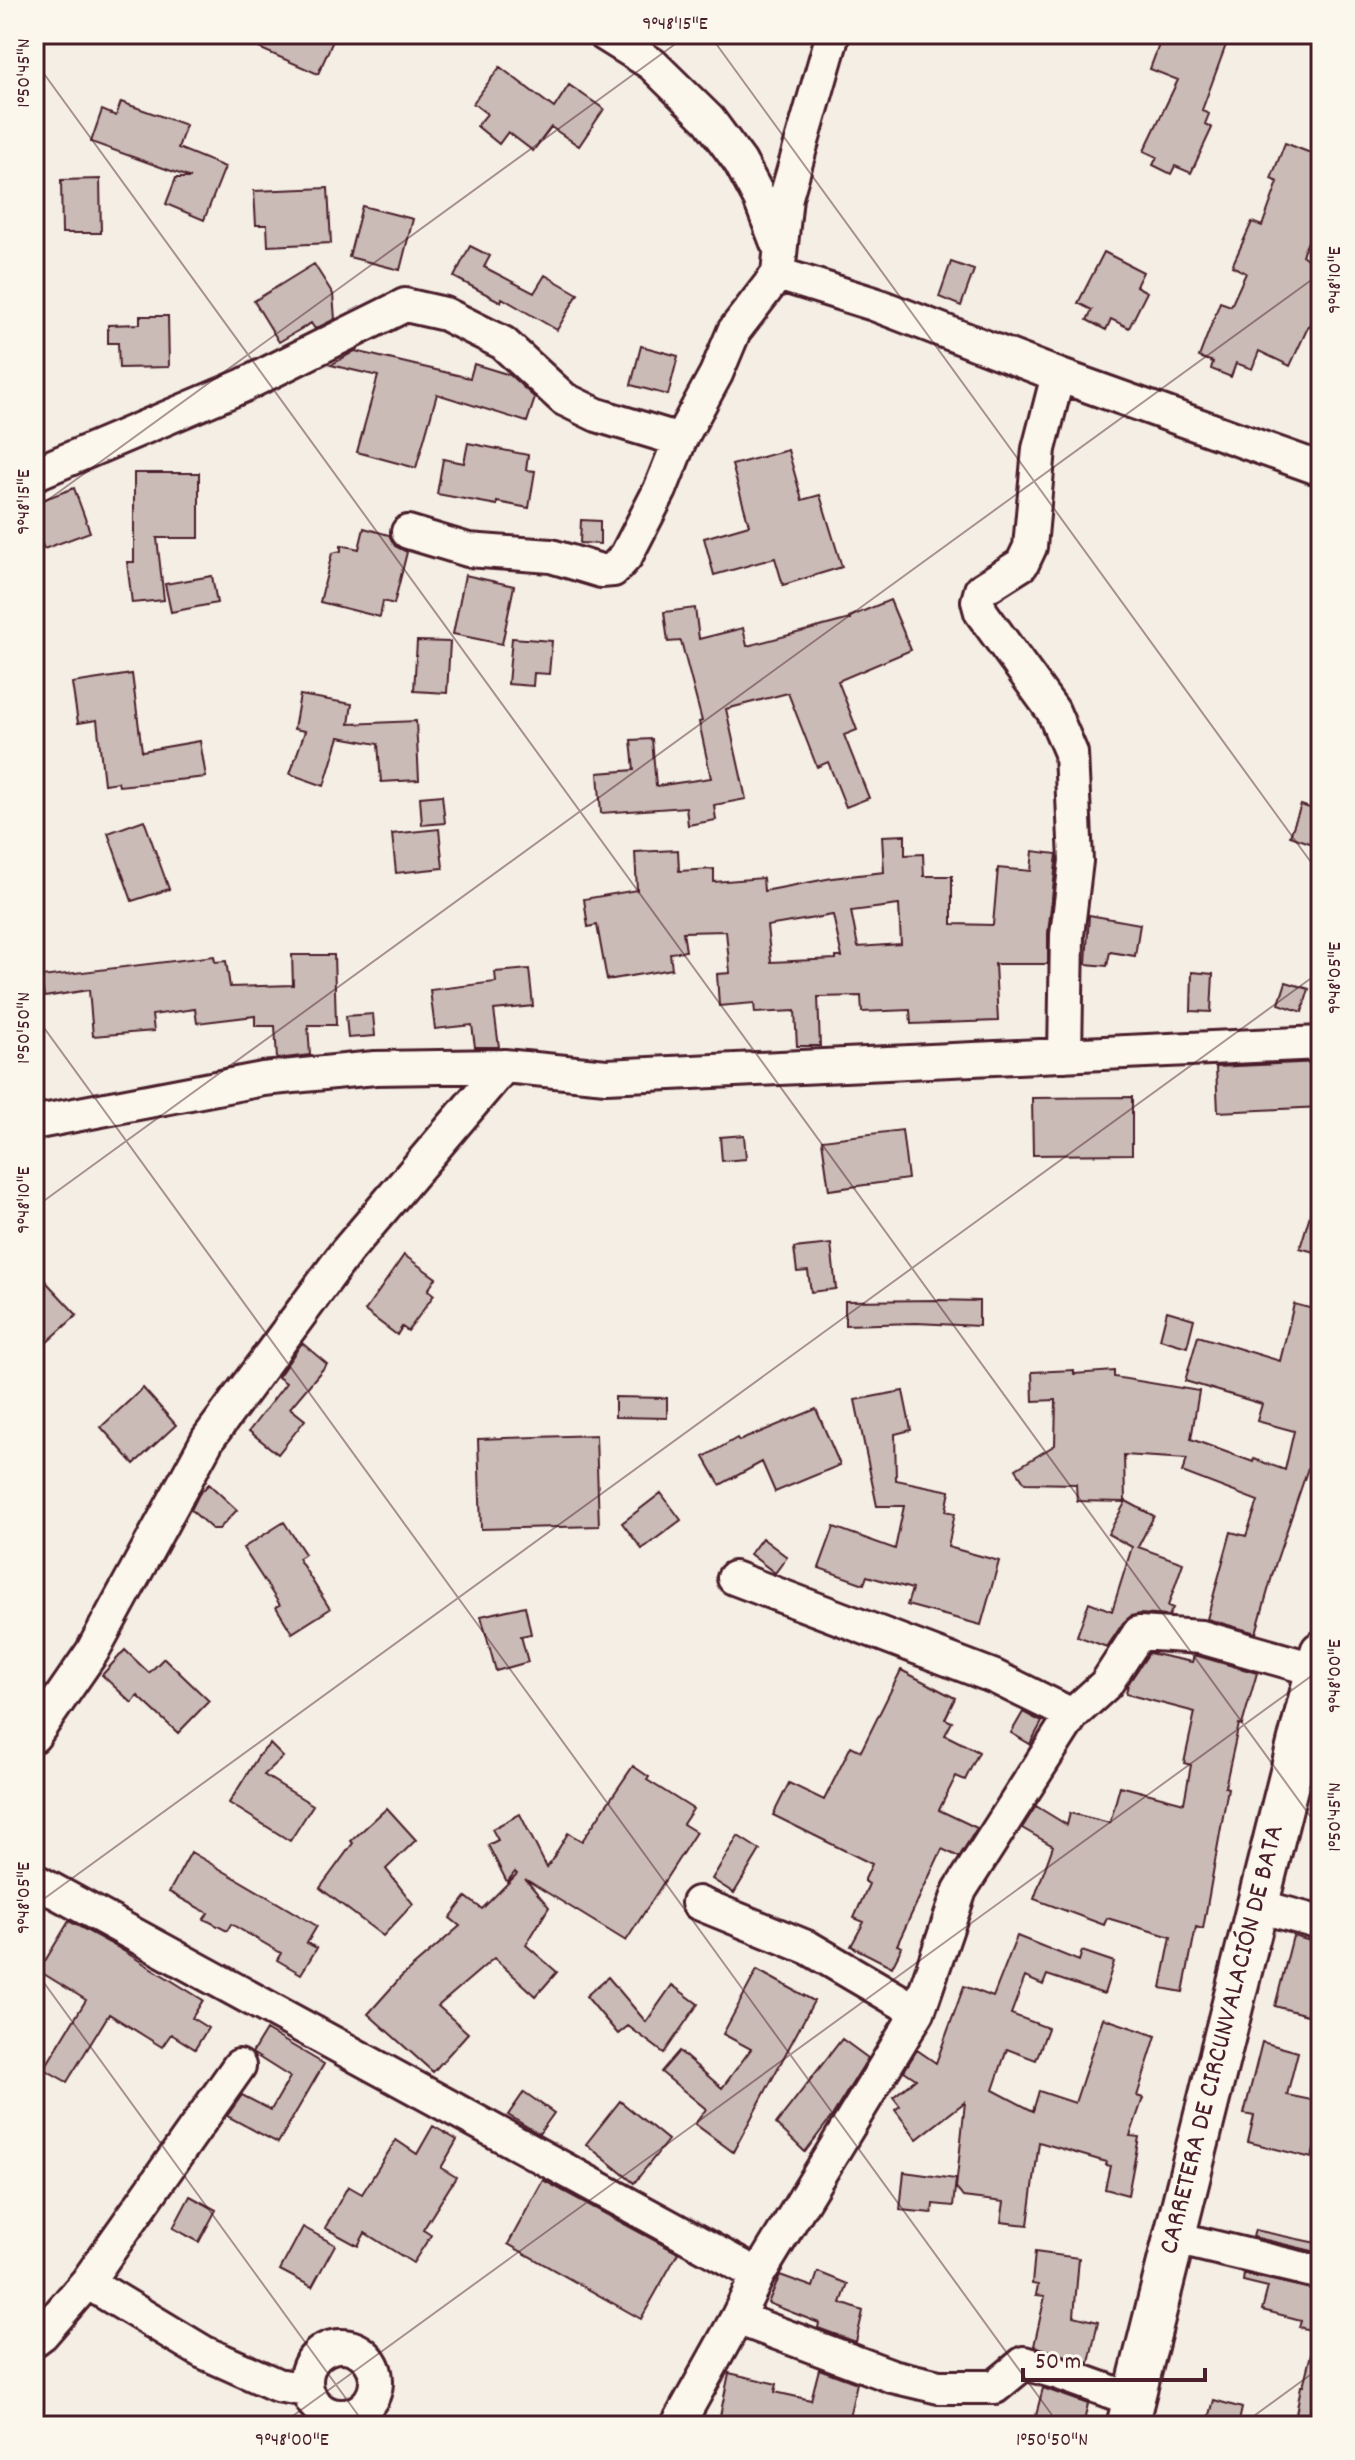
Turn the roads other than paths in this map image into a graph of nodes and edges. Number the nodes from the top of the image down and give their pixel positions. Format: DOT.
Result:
graph roads {
  1 [pos="604,34"];
  2 [pos="833,34"];
  3 [pos="779,262"];
  4 [pos="1058,375"];
  5 [pos="680,440"];
  6 [pos="1321,469"];
  7 [pos="34,474"];
  8 [pos="408,532"];
  9 [pos="1321,1043"];
  10 [pos="1065,1055"];
  11 [pos="504,1066"];
  12 [pos="38,1122"];
  13 [pos="734,1578"];
  14 [pos="1319,1661"];
  15 [pos="1072,1715"];
  16 [pos="34,1736"];
  17 [pos="34,1880"];
  18 [pos="698,1903"];
  19 [pos="1258,1906"];
  20 [pos="1321,1923"];
  21 [pos="918,2012"];
  22 [pos="239,2066"];
  23 [pos="1175,2238"];
  24 [pos="1321,2273"];
  25 [pos="758,2275"];
  26 [pos="87,2282"];
  27 [pos="737,2318"];
  28 [pos="34,2340"];
  29 [pos="307,2390"];
  30 [pos="1130,2413"];
  31 [pos="333,2420"];
  32 [pos="677,2426"];
  1 -- 3 [label="street"];
  2 -- 3 [label="street"];
  3 -- 4 [label="street"];
  3 -- 5 [label="street"];
  4 -- 6 [label="street"];
  4 -- 10 [label="street"];
  5 -- 7 [label="street"];
  5 -- 8 [label="street"];
  9 -- 10 [label="street"];
  10 -- 11 [label="street"];
  11 -- 12 [label="street"];
  11 -- 16 [label="street"];
  13 -- 15 [label="street"];
  14 -- 15 [label="street"];
  14 -- 19 [label="main road, CARRETERA DE CIRCUNVALACIÓN DE BATA"];
  15 -- 21 [label="street"];
  17 -- 25 [label="street"];
  18 -- 21 [label="street"];
  19 -- 20 [label="street"];
  19 -- 23 [label="main road, CARRETERA DE CIRCUNVALACIÓN DE BATA"];
  21 -- 25 [label="street"];
  22 -- 26 [label="street"];
  23 -- 24 [label="street"];
  23 -- 30 [label="main road, CARRETERA DE CIRCUNVALACIÓN DE BATA"];
  25 -- 27 [label="street"];
  26 -- 28 [label="street"];
  26 -- 29 [label="street"];
  27 -- 30 [label="street"];
  27 -- 32 [label="street"];
  29 -- 31 [label="street"];
  29 -- 31 [label="street"];
}
